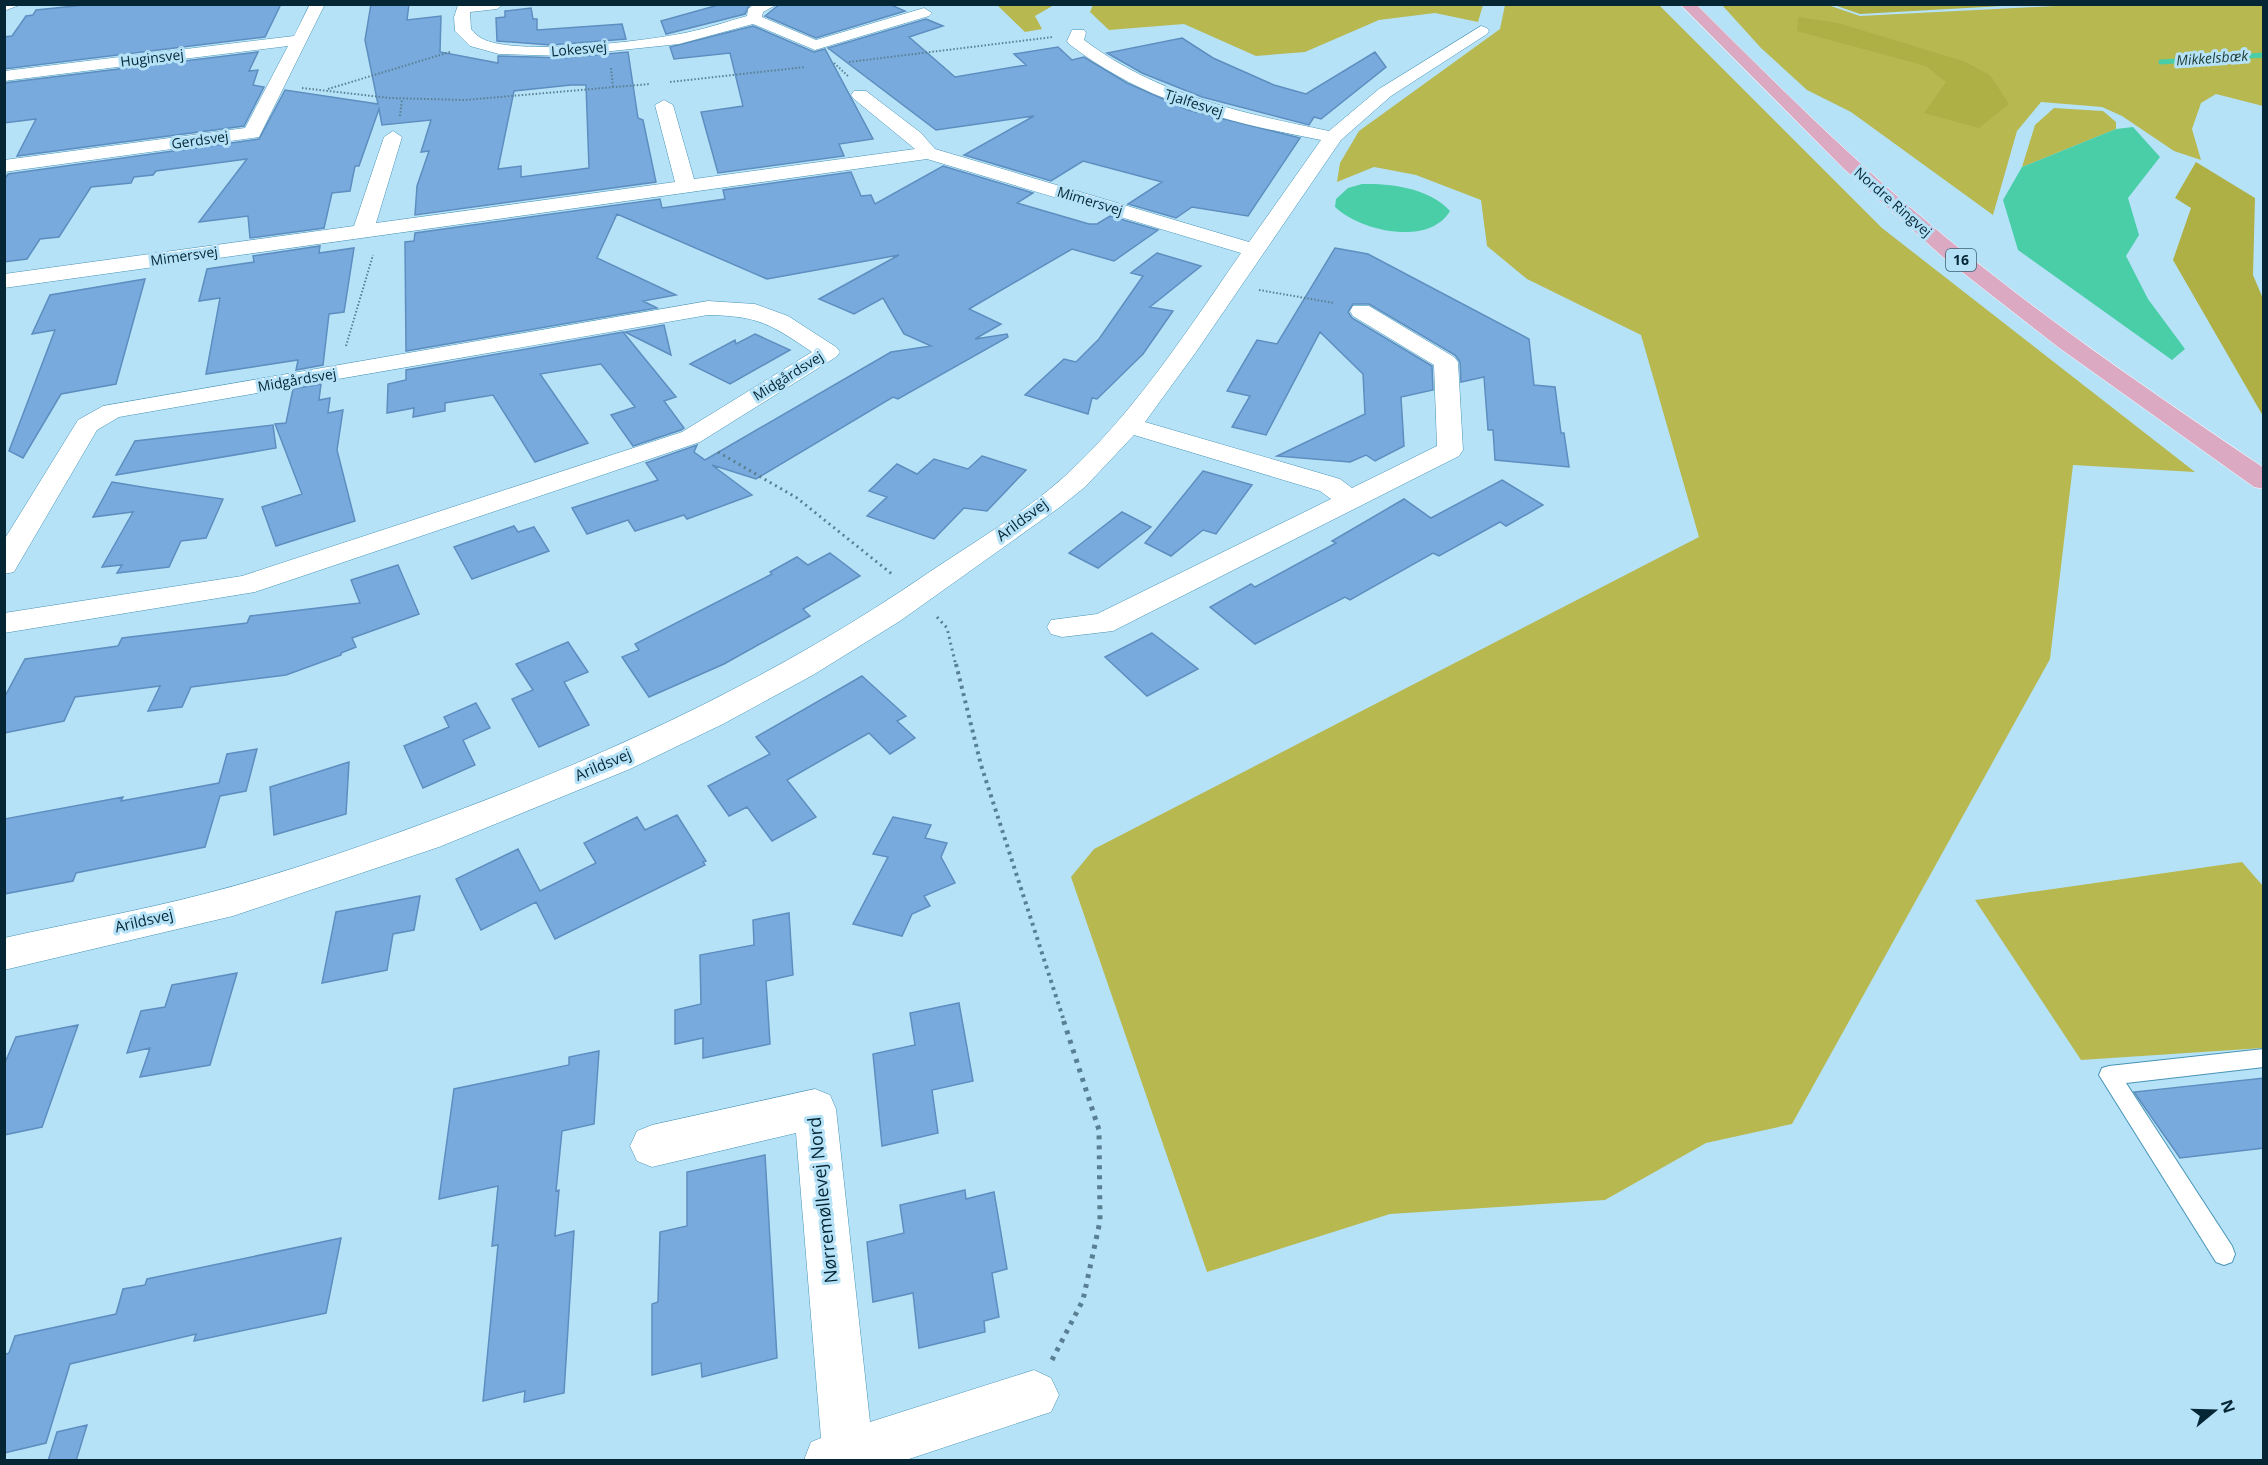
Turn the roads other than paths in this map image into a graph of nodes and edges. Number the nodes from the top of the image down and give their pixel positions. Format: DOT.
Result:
graph roads {
  1 [pos="15,4"];
  2 [pos="318,4"];
  3 [pos="497,4"];
  4 [pos="771,4"];
  5 [pos="1687,4"];
  6 [pos="4,6"];
  7 [pos="924,13"];
  8 [pos="754,18"];
  9 [pos="1481,31"];
  10 [pos="1078,33"];
  11 [pos="300,40"];
  12 [pos="4,76"];
  13 [pos="860,95"];
  14 [pos="664,105"];
  15 [pos="393,137"];
  16 [pos="1334,137"];
  17 [pos="928,153"];
  18 [pos="4,166"];
  19 [pos="686,186"];
  20 [pos="372,230"];
  21 [pos="1252,250"];
  22 [pos="4,281"];
  23 [pos="1361,311"];
  24 [pos="1128,425"];
  25 [pos="2264,481"];
  26 [pos="1352,501"];
  27 [pos="4,565"];
  28 [pos="4,622"];
  29 [pos="1062,627"];
  30 [pos="4,954"];
  31 [pos="2264,1058"];
  32 [pos="652,1146"];
  33 [pos="2224,1254"];
  34 [pos="1034,1395"];
  35 [pos="839,1458"];
  1 -- 6 [label="street"];
  2 -- 11 [label="street, Gerdsvej"];
  3 -- 8 [label="street, Lokesvej"];
  4 -- 8 [label="street, Lokesvej"];
  5 -- 25 [label="main road, Nordre Ringvej / 16"];
  7 -- 8 [label="street"];
  9 -- 16 [label="street"];
  10 -- 16 [label="street, Tjalfesvej"];
  11 -- 12 [label="street, Huginsvej"];
  11 -- 18 [label="street, Gerdsvej"];
  13 -- 17 [label="street, Mimersvej"];
  14 -- 19 [label="street"];
  15 -- 20 [label="street"];
  16 -- 21 [label="street"];
  17 -- 19 [label="street, Mimersvej"];
  17 -- 21 [label="street, Mimersvej"];
  19 -- 20 [label="street, Mimersvej"];
  20 -- 22 [label="street, Mimersvej"];
  21 -- 24 [label="street, Arildsvej"];
  23 -- 26 [label="street"];
  24 -- 26 [label="street"];
  24 -- 30 [label="street, Arildsvej"];
  26 -- 29 [label="street"];
  27 -- 28 [label="street, Midgårdsvej"];
  31 -- 33 [label="lane"];
  32 -- 35 [label="street, Nørremøllevej Nord"];
  34 -- 35 [label="street, Nørremøllevej Nord"];
}
